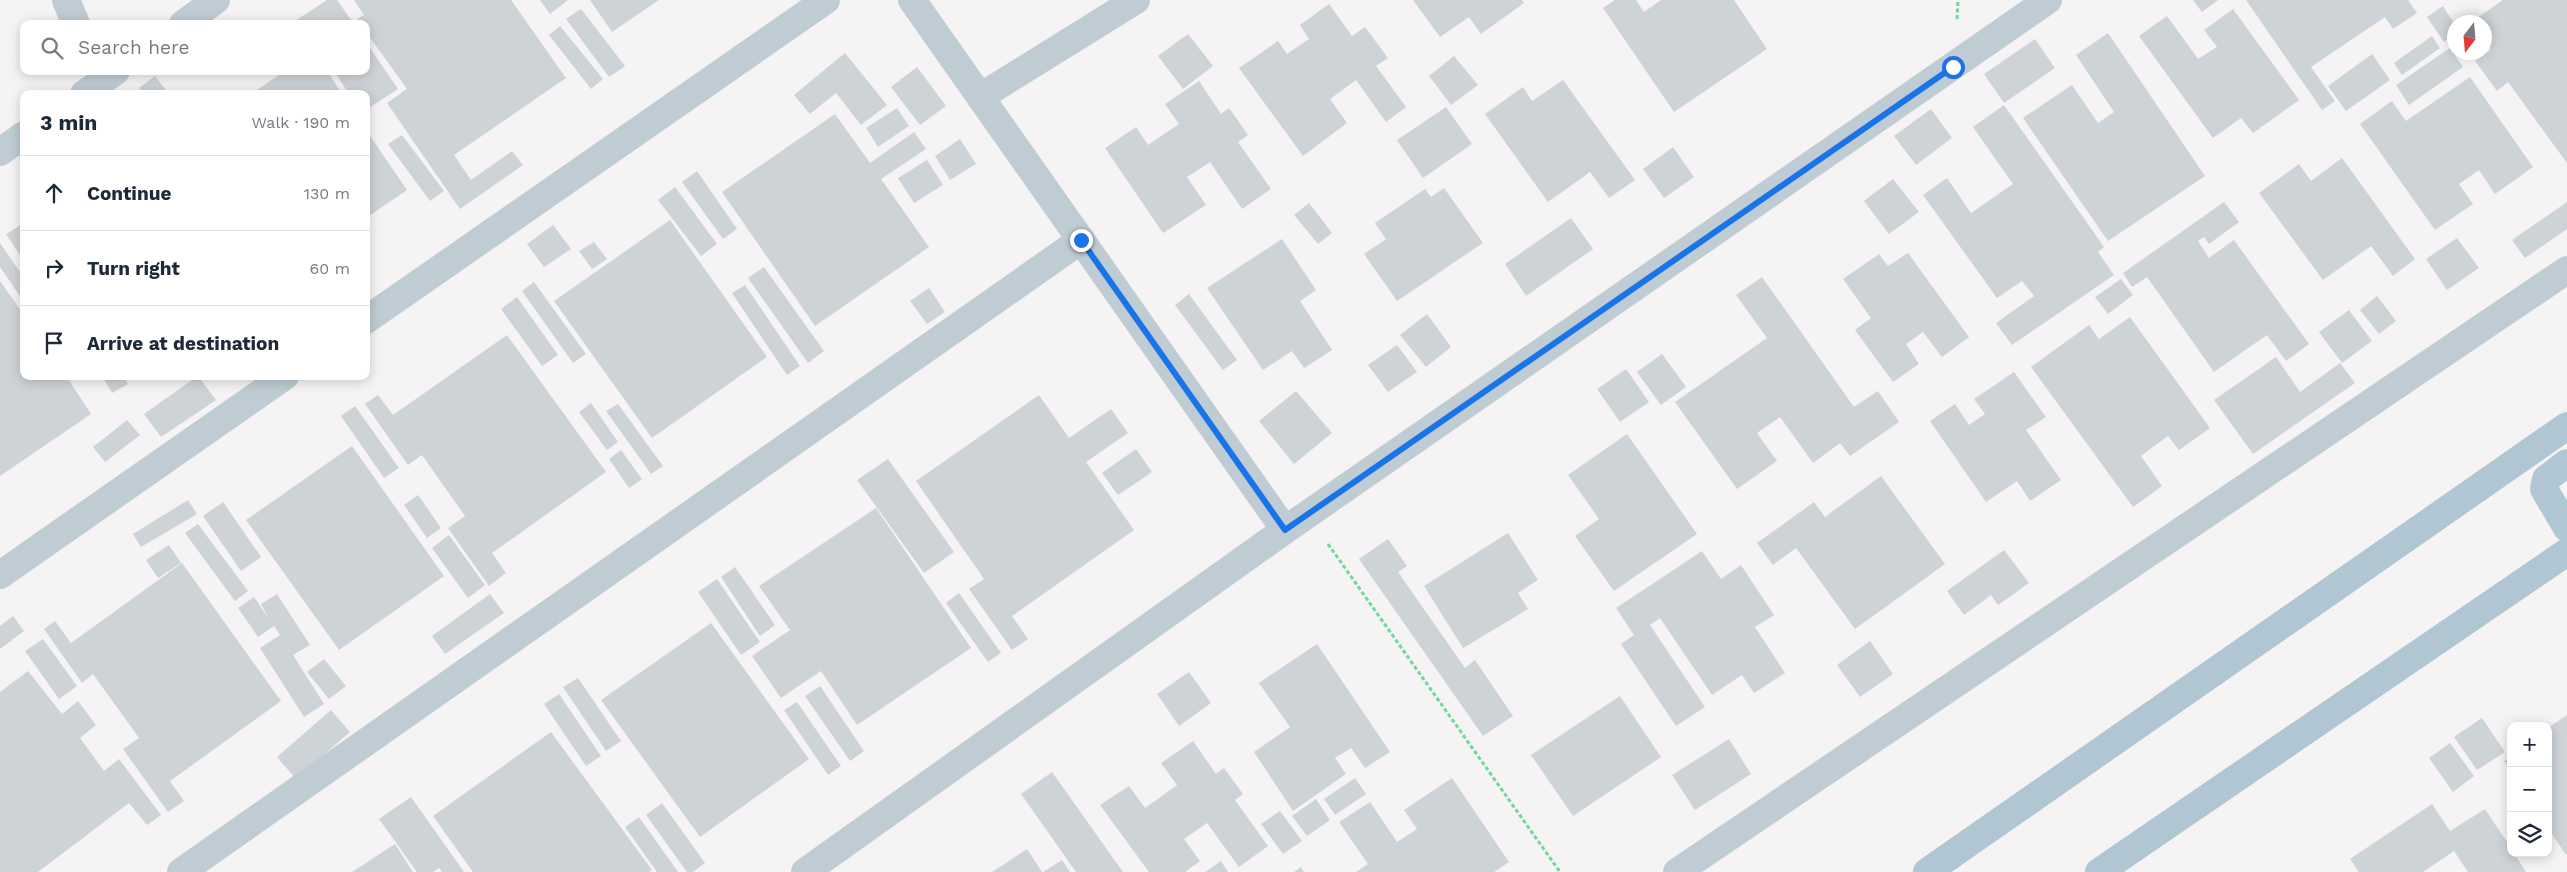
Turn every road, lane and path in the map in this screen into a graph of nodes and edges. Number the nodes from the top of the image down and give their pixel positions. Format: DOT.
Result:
graph roads {
  1 [pos="66,0"];
  2 [pos="216,0"];
  3 [pos="826,0"];
  4 [pos="912,0"];
  5 [pos="1136,0"];
  6 [pos="2048,0"];
  7 [pos="74,20"];
  8 [pos="188,20"];
  9 [pos="980,97"];
  10 [pos="20,138"];
  11 [pos="0,152"];
  12 [pos="1081,240"];
  13 [pos="2567,270"];
  14 [pos="370,317"];
  15 [pos="280,380"];
  16 [pos="2567,426"];
  17 [pos="2567,463"];
  18 [pos="1308,515"];
  19 [pos="2567,528"];
  20 [pos="1285,530"];
  21 [pos="2567,552"];
  22 [pos="0,575"];
  23 [pos="181,872"];
  24 [pos="804,872"];
  25 [pos="1560,872"];
  26 [pos="1677,872"];
  27 [pos="1927,872"];
  28 [pos="2099,872"];
  1 -- 7 [label="street"];
  2 -- 8 [label="street"];
  3 -- 14 [label="street"];
  4 -- 9 [label="street"];
  5 -- 9 [label="street"];
  6 -- 18 [label="street"];
  9 -- 12 [label="street"];
  10 -- 11 [label="street"];
  12 -- 20 [label="street"];
  12 -- 23 [label="street"];
  13 -- 26 [label="street"];
  15 -- 22 [label="street"];
  16 -- 27 [label="main road"];
  17 -- 19 [label="main road"];
  18 -- 20 [label="street"];
  18 -- 25 [label="path"];
  20 -- 24 [label="street"];
  21 -- 28 [label="main road"];
}
